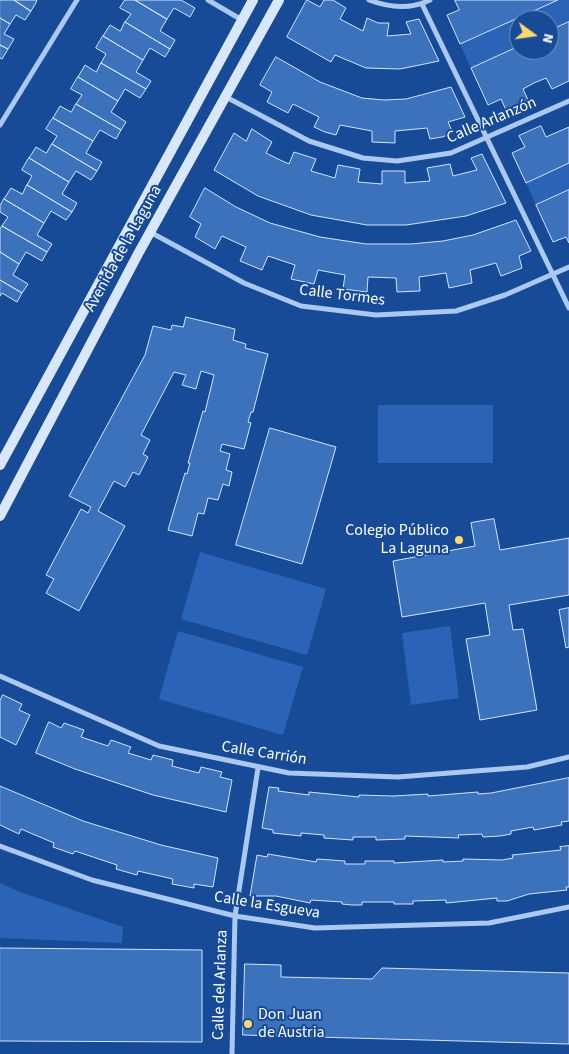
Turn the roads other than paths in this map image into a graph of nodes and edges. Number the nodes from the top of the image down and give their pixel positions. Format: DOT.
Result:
graph roads {
  1 [pos="77,0"];
  2 [pos="208,0"];
  3 [pos="253,0"];
  4 [pos="279,0"];
  5 [pos="370,0"];
  6 [pos="430,0"];
  7 [pos="422,4"];
  8 [pos="242,20"];
  9 [pos="226,97"];
  10 [pos="569,101"];
  11 [pos="0,125"];
  12 [pos="489,138"];
  13 [pos="150,232"];
  14 [pos="569,267"];
  15 [pos="554,274"];
  16 [pos="569,308"];
  17 [pos="0,465"];
  18 [pos="0,516"];
  19 [pos="0,676"];
  20 [pos="569,757"];
  21 [pos="258,768"];
  22 [pos="0,846"];
  23 [pos="569,907"];
  24 [pos="235,916"];
  25 [pos="232,1054"];
  1 -- 11 [label="street"];
  2 -- 8 [label="street"];
  3 -- 8 [label="street, Avenida de la Laguna"];
  4 -- 9 [label="street, Avenida de la Laguna"];
  5 -- 7 [label="street"];
  6 -- 7 [label="street"];
  7 -- 12 [label="street"];
  8 -- 17 [label="street, Avenida de la Laguna"];
  9 -- 12 [label="street, Calle Arlanzón"];
  9 -- 13 [label="street, Avenida de la Laguna"];
  10 -- 12 [label="street, Calle Arlanzón"];
  12 -- 15 [label="street"];
  13 -- 15 [label="street, Calle Tormes"];
  13 -- 18 [label="street, Avenida de la Laguna"];
  14 -- 15 [label="street, Calle Tormes"];
  15 -- 16 [label="street"];
  19 -- 21 [label="street, Calle Carrión"];
  20 -- 21 [label="street, Calle Carrión"];
  21 -- 24 [label="street, Calle del Arlanza"];
  22 -- 24 [label="street, Calle la Esgueva"];
  23 -- 24 [label="street, Calle la Esgueva"];
  24 -- 25 [label="street, Calle del Arlanza"];
}
